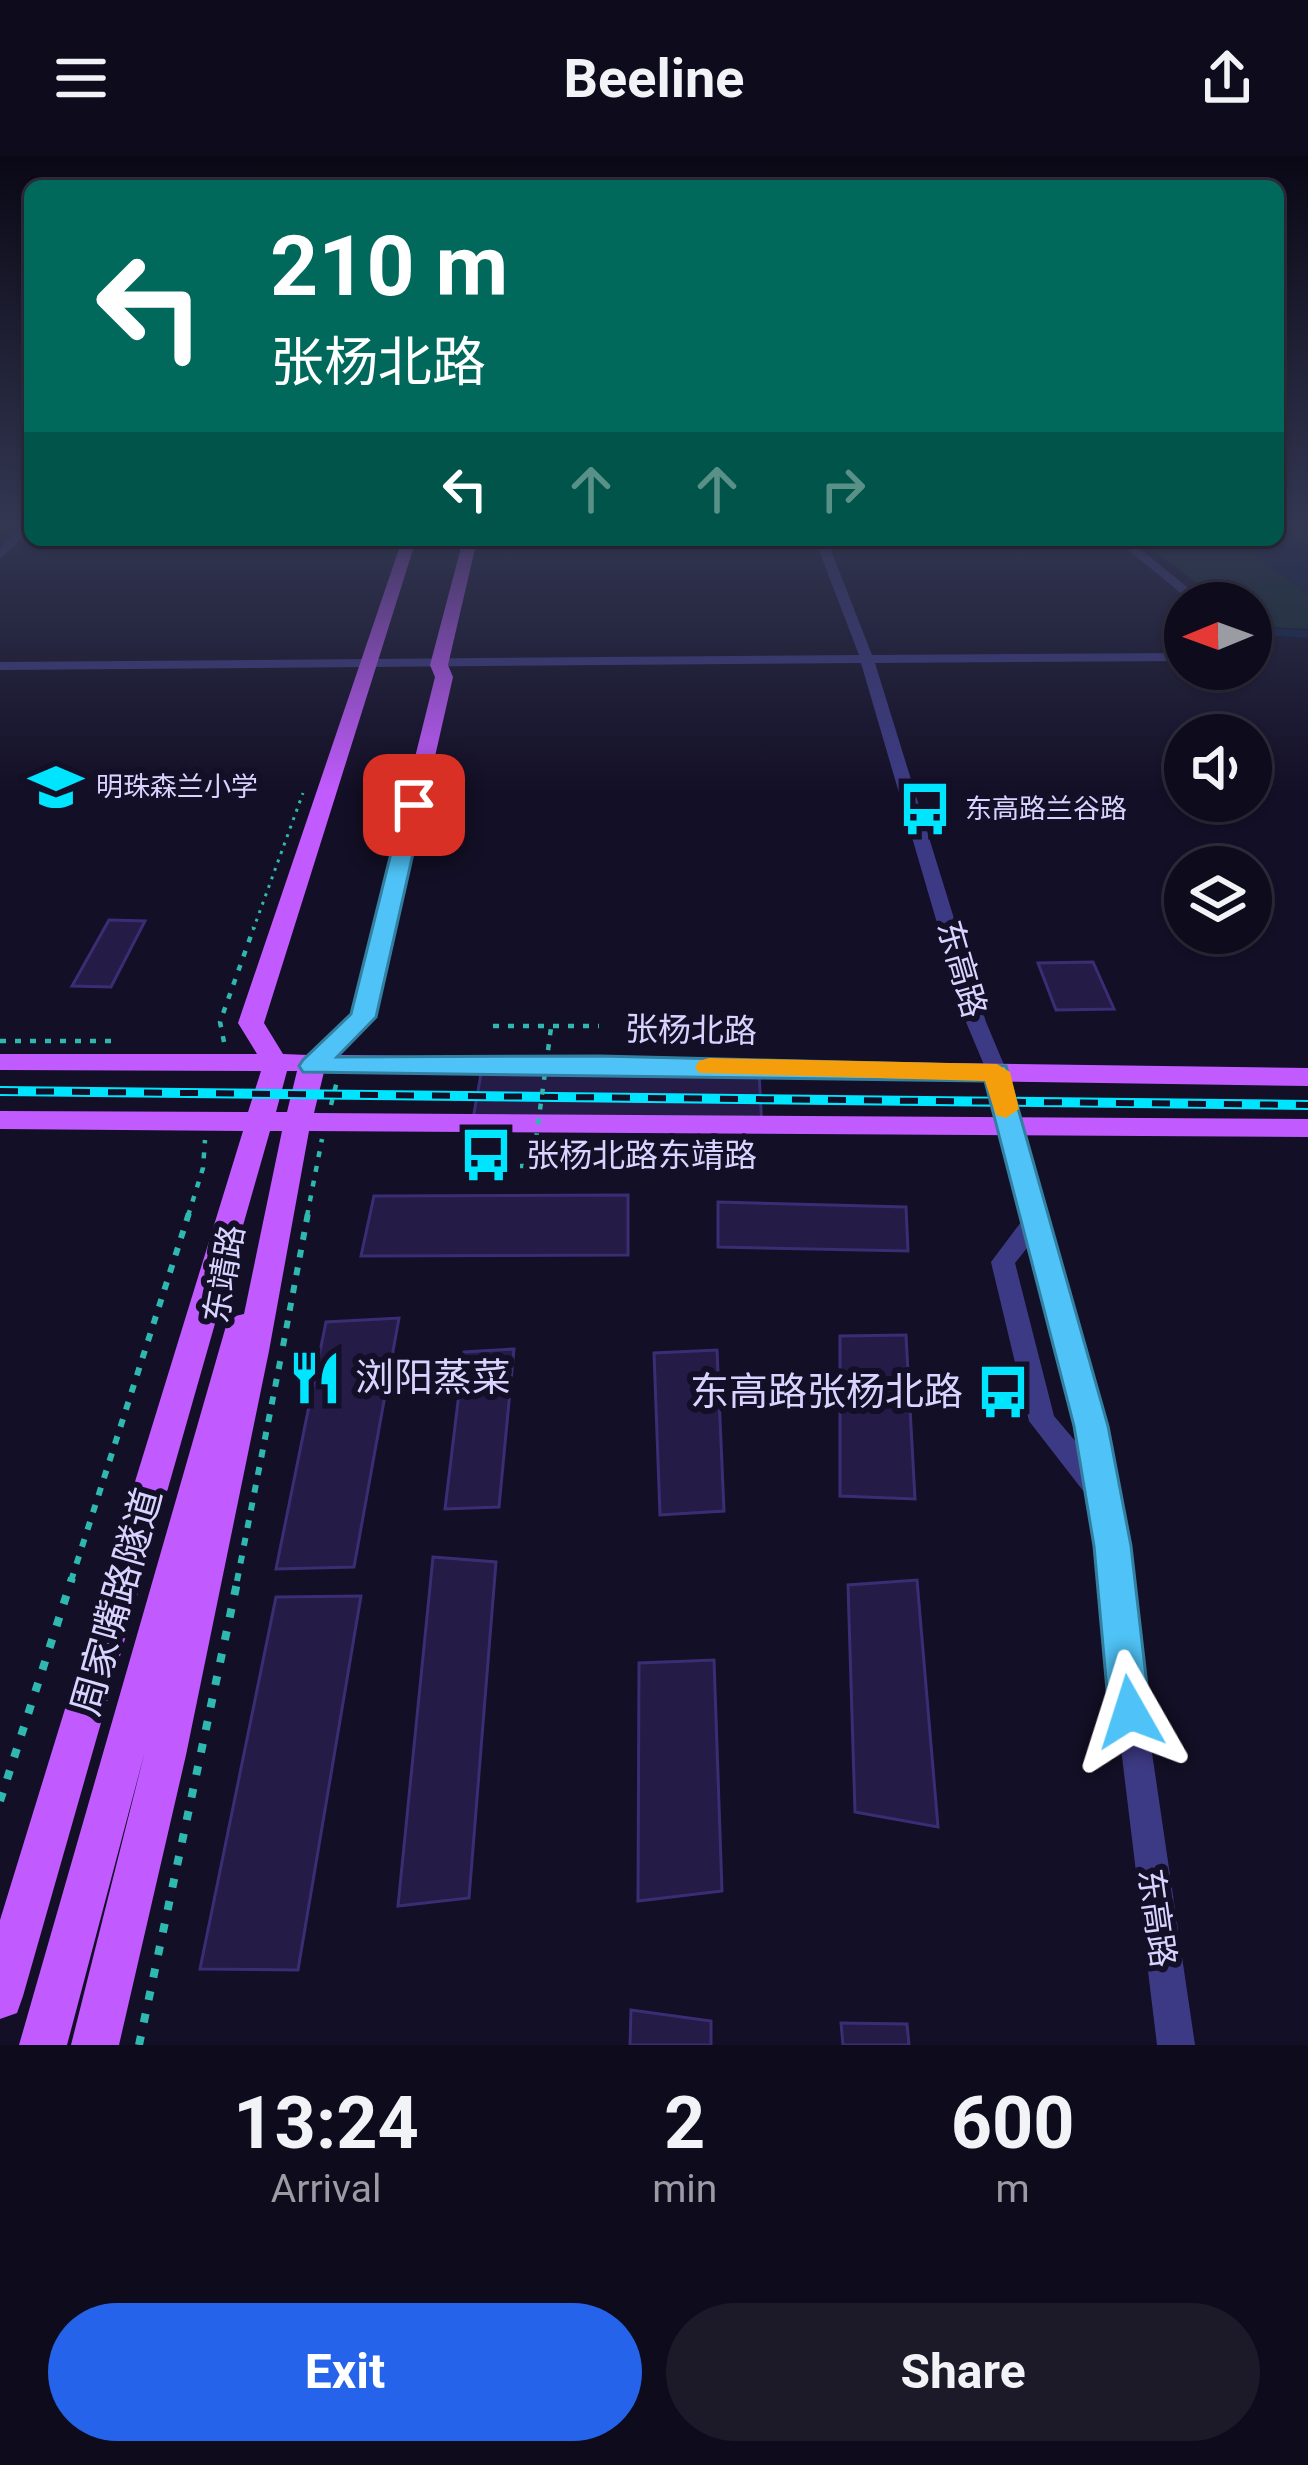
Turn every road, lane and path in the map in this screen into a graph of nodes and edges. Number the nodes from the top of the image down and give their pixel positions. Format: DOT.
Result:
graph roads {
  1 [pos="384,616"];
  2 [pos="451,616"];
  3 [pos="850,616"];
  4 [pos="1164,653"];
  5 [pos="865,655"];
  6 [pos="369,660"];
  7 [pos="440,660"];
  8 [pos="0,662"];
  9 [pos="304,789"];
  10 [pos="493,1026"];
  11 [pos="599,1026"];
  12 [pos="551,1028"];
  13 [pos="0,1062"];
  14 [pos="228,1064"];
  15 [pos="294,1065"];
  16 [pos="341,1065"];
  17 [pos="997,1072"];
  18 [pos="1308,1077"];
  19 [pos="0,1120"];
  20 [pos="209,1123"];
  21 [pos="294,1124"];
  22 [pos="1010,1125"];
  23 [pos="1308,1128"];
  24 [pos="460,1165"];
  25 [pos="591,1167"];
  26 [pos="532,1169"];
  27 [pos="281,1185"];
  28 [pos="1036,1220"];
  29 [pos="1104,1496"];
  30 [pos="0,1801"];
  31 [pos="0,1996"];
  32 [pos="43,2045"];
  33 [pos="95,2045"];
  34 [pos="139,2045"];
  35 [pos="1177,2045"];
  1 -- 6 [label="main road"];
  2 -- 7 [label="main road"];
  3 -- 5 [label="street, 东高路"];
  4 -- 5 [label="street"];
  5 -- 7 [label="street"];
  5 -- 17 [label="street, 东高路"];
  6 -- 7 [label="street"];
  6 -- 8 [label="street"];
  6 -- 15 [label="main road"];
  7 -- 15 [label="main road"];
  9 -- 14 [label="path"];
  10 -- 12 [label="path"];
  11 -- 12 [label="path"];
  12 -- 26 [label="path, bridge"];
  13 -- 14 [label="main road, 张杨北路"];
  14 -- 15 [label="main road, 张杨北路"];
  15 -- 16 [label="main road, 张杨北路"];
  15 -- 21 [label="main road, 东靖路"];
  16 -- 17 [label="main road, 张杨北路"];
  16 -- 21 [label="path"];
  17 -- 18 [label="main road, 张杨北路"];
  17 -- 22 [label="street, 东高路"];
  19 -- 20 [label="main road"];
  20 -- 21 [label="main road"];
  20 -- 30 [label="path"];
  21 -- 22 [label="main road"];
  21 -- 27 [label="main road, 东靖路"];
  21 -- 31 [label="main road, 东靖路"];
  21 -- 34 [label="path"];
  22 -- 23 [label="main road"];
  22 -- 28 [label="street, 东高路"];
  24 -- 26 [label="path"];
  25 -- 26 [label="path"];
  27 -- 32 [label="main road, 周家嘴路隧道"];
  27 -- 33 [label="main road, 东靖路"];
  28 -- 29 [label="street, 东高路"];
  28 -- 29 [label="street"];
  29 -- 35 [label="street, 东高路"];
}
